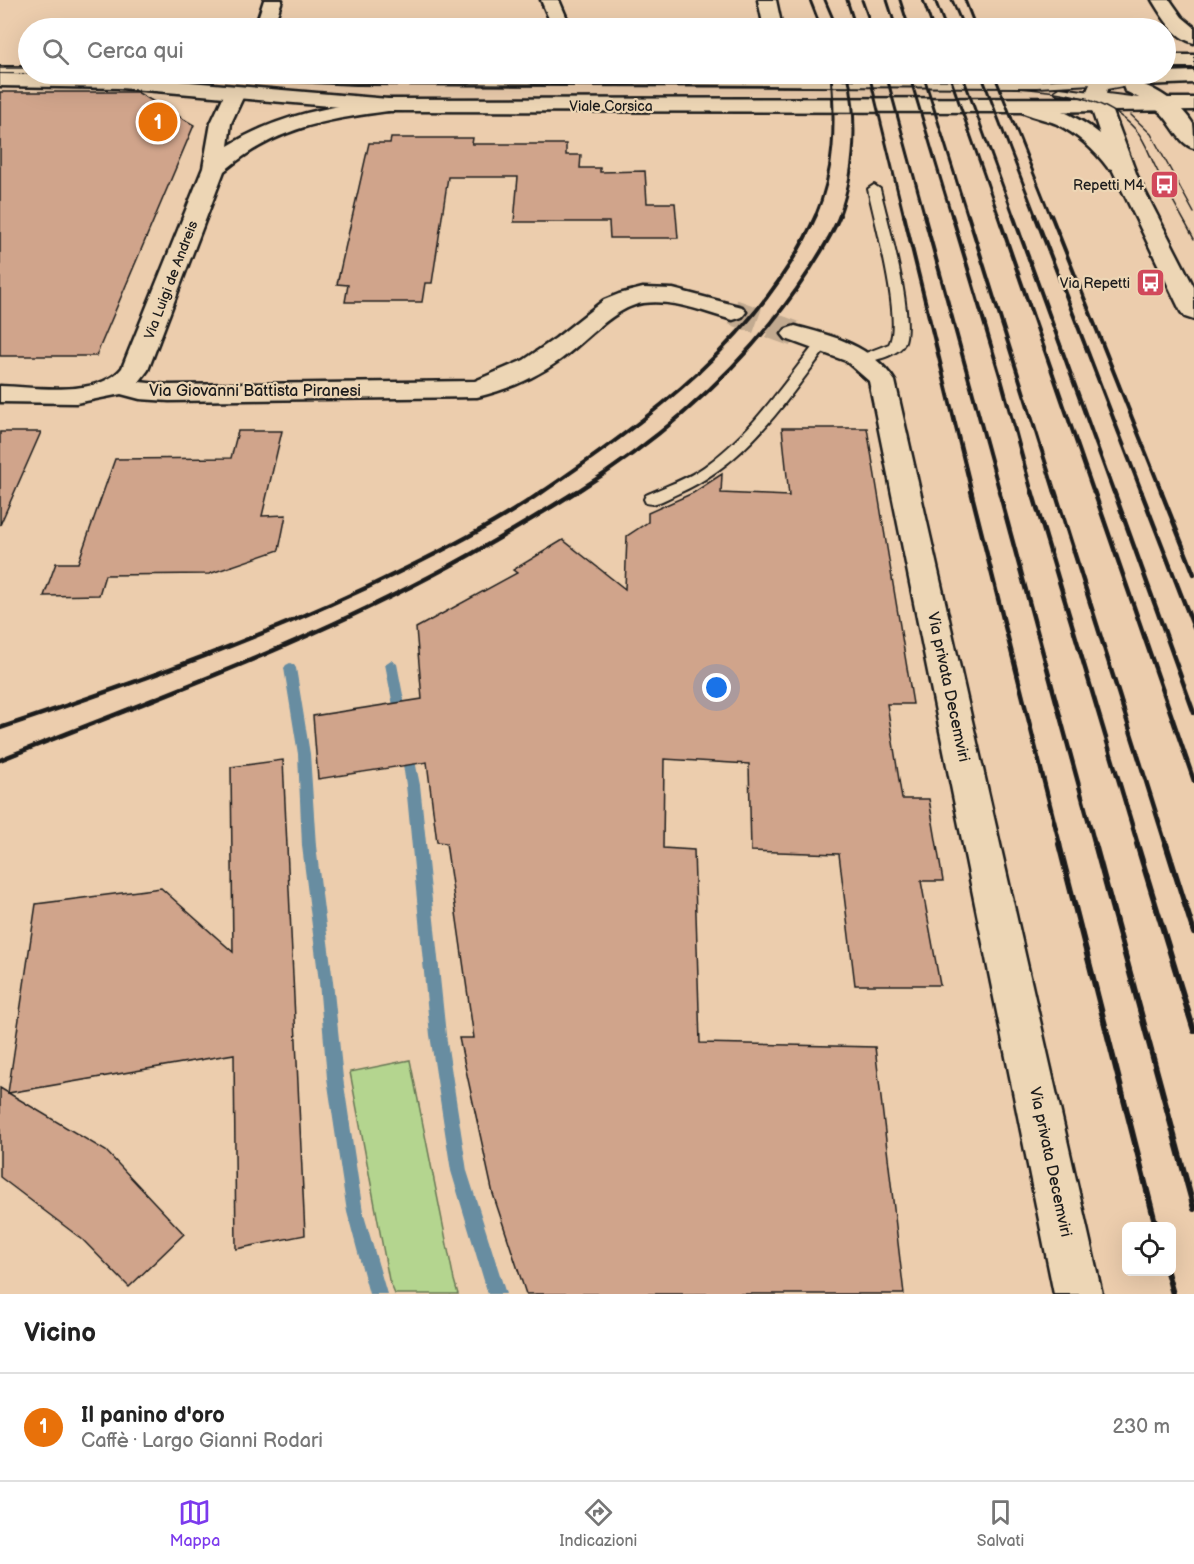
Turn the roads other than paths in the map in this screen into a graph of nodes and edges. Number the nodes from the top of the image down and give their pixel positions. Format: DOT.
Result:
graph roads {
  1 [pos="273,0"];
  2 [pos="550,0"];
  3 [pos="767,0"];
  4 [pos="1161,0"];
  5 [pos="270,18"];
  6 [pos="558,18"];
  7 [pos="771,18"];
  8 [pos="1173,18"];
  9 [pos="1176,22"];
  10 [pos="1176,24"];
  11 [pos="1194,37"];
  12 [pos="0,60"];
  13 [pos="18,60"];
  14 [pos="1176,63"];
  15 [pos="1191,66"];
  16 [pos="1176,69"];
  17 [pos="0,70"];
  18 [pos="18,70"];
  19 [pos="0,80"];
  20 [pos="18,80"];
  21 [pos="240,84"];
  22 [pos="260,84"];
  23 [pos="1013,84"];
  24 [pos="1102,84"];
  25 [pos="1122,84"];
  26 [pos="1098,100"];
  27 [pos="1164,104"];
  28 [pos="1194,104"];
  29 [pos="388,105"];
  30 [pos="1023,106"];
  31 [pos="1194,142"];
  32 [pos="214,168"];
  33 [pos="1126,176"];
  34 [pos="874,189"];
  35 [pos="733,312"];
  36 [pos="1194,312"];
  37 [pos="809,339"];
  38 [pos="863,359"];
  39 [pos="120,386"];
  40 [pos="0,394"];
  41 [pos="652,499"];
  42 [pos="1078,1294"];
  1 -- 5 [label="street"];
  2 -- 6 [label="street"];
  3 -- 7 [label="street"];
  4 -- 8 [label="street"];
  9 -- 11 [label="street"];
  10 -- 15 [label="street"];
  12 -- 13 [label="street"];
  14 -- 15 [label="street"];
  15 -- 16 [label="street"];
  17 -- 18 [label="lane"];
  19 -- 20 [label="street"];
  21 -- 32 [label="street"];
  22 -- 29 [label="street"];
  23 -- 26 [label="lane"];
  24 -- 26 [label="street"];
  25 -- 27 [label="street"];
  26 -- 27 [label="street, Viale Corsica"];
  26 -- 30 [label="street, Viale Corsica"];
  26 -- 33 [label="street"];
  27 -- 28 [label="street, Viale Corsica"];
  27 -- 31 [label="street"];
  29 -- 30 [label="street, Viale Corsica"];
  29 -- 32 [label="street, Viale Corsica"];
  30 -- 33 [label="street"];
  32 -- 39 [label="street, Via Luigi de Andreis"];
  33 -- 36 [label="street"];
  34 -- 38 [label="lane"];
  35 -- 39 [label="street, Via Giovanni Battista Piranesi"];
  37 -- 38 [label="street, Via privata Decemviri"];
  37 -- 41 [label="lane, Via privata Decemviri"];
  38 -- 42 [label="street, Via privata Decemviri"];
  39 -- 40 [label="street, Via Giovanni Battista Piranesi"];
}
